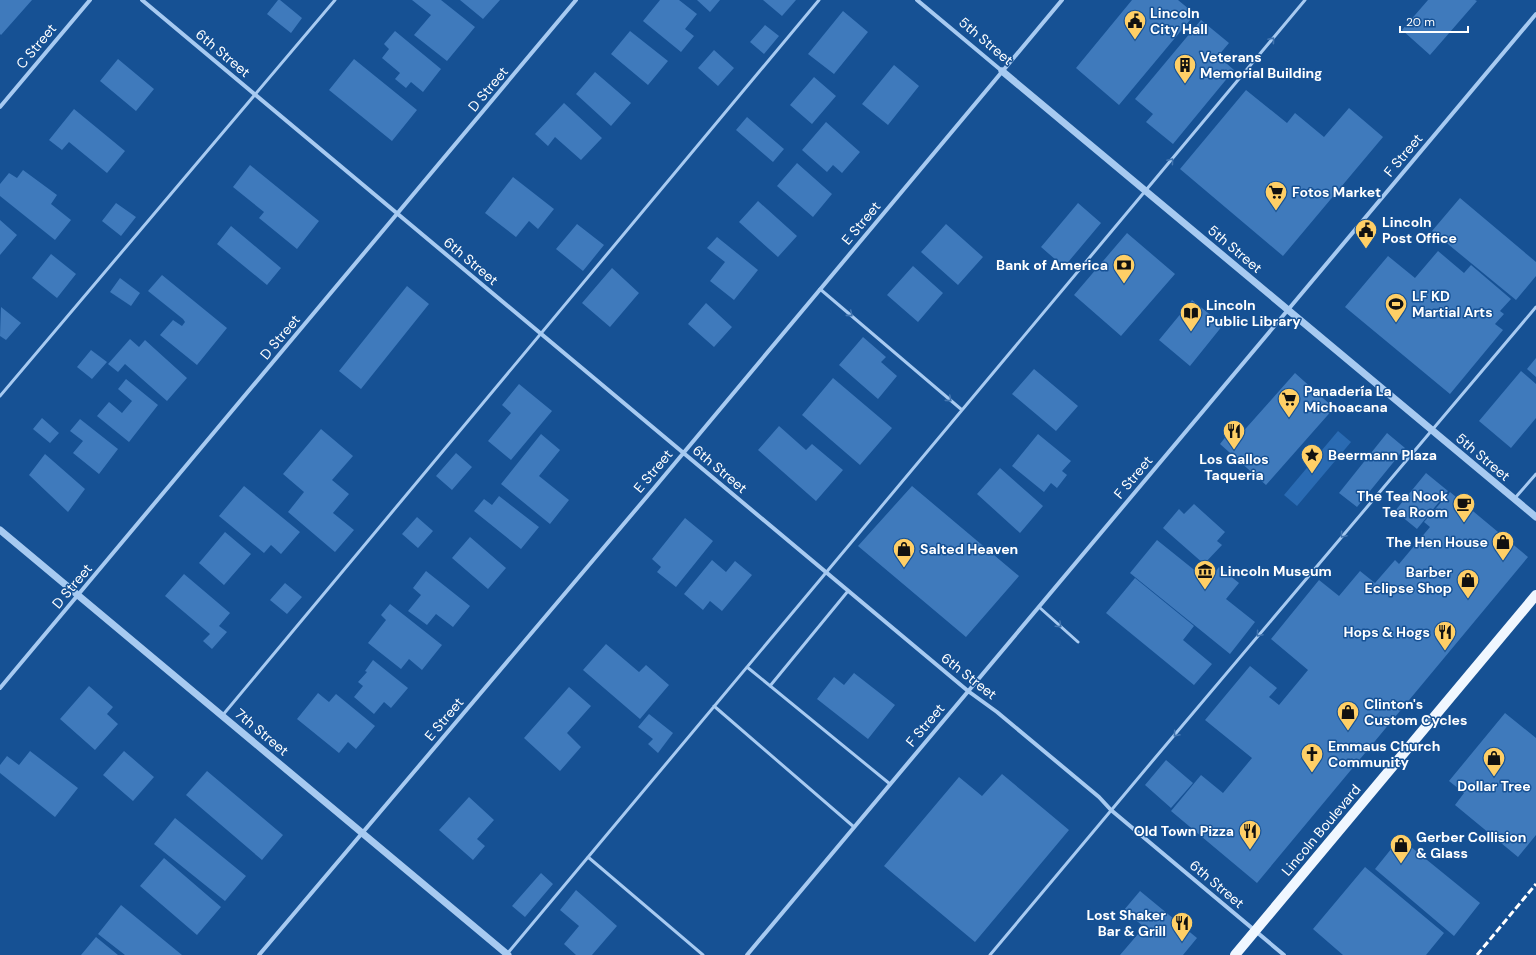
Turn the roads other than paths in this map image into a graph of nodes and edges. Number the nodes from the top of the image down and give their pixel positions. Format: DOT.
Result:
graph roads {
  1 [pos="90,0"];
  2 [pos="142,0"];
  3 [pos="335,0"];
  4 [pos="576,0"];
  5 [pos="819,0"];
  6 [pos="917,0"];
  7 [pos="1062,0"];
  8 [pos="1305,0"];
  9 [pos="1536,14"];
  10 [pos="1002,72"];
  11 [pos="255,95"];
  12 [pos="0,107"];
  13 [pos="1146,191"];
  14 [pos="397,214"];
  15 [pos="820,289"];
  16 [pos="1536,307"];
  17 [pos="1288,310"];
  18 [pos="541,334"];
  19 [pos="0,396"];
  20 [pos="962,410"];
  21 [pos="1432,430"];
  22 [pos="683,453"];
  23 [pos="1536,474"];
  24 [pos="1514,499"];
  25 [pos="1536,517"];
  26 [pos="0,530"];
  27 [pos="826,572"];
  28 [pos="848,591"];
  29 [pos="78,595"];
  30 [pos="1536,595"];
  31 [pos="1039,607"];
  32 [pos="1078,642"];
  33 [pos="747,667"];
  34 [pos="770,686"];
  35 [pos="0,688"];
  36 [pos="968,691"];
  37 [pos="714,706"];
  38 [pos="222,716"];
  39 [pos="890,784"];
  40 [pos="1111,810"];
  41 [pos="854,827"];
  42 [pos="362,833"];
  43 [pos="588,857"];
  44 [pos="1255,931"];
  45 [pos="508,954"];
  46 [pos="259,955"];
  47 [pos="703,955"];
  48 [pos="747,955"];
  49 [pos="990,955"];
  50 [pos="1235,955"];
  51 [pos="1284,955"];
  1 -- 12 [label="street, C Street"];
  2 -- 11 [label="street, 6th Street"];
  3 -- 11 [label="lane"];
  4 -- 14 [label="street, D Street"];
  5 -- 18 [label="lane"];
  6 -- 10 [label="street, 5th Street"];
  7 -- 10 [label="street, E Street"];
  13 -- 8 [label="lane, one-way"];
  9 -- 17 [label="street, F Street"];
  10 -- 13 [label="street, 5th Street"];
  10 -- 15 [label="street, E Street"];
  11 -- 14 [label="street, 6th Street"];
  11 -- 19 [label="lane"];
  13 -- 17 [label="street, 5th Street"];
  13 -- 20 [label="lane"];
  14 -- 18 [label="street, 6th Street"];
  14 -- 29 [label="street, D Street"];
  15 -- 20 [label="lane, one-way"];
  15 -- 22 [label="street, E Street"];
  16 -- 21 [label="lane"];
  17 -- 21 [label="street, 5th Street"];
  17 -- 31 [label="street, F Street"];
  18 -- 22 [label="street, 6th Street"];
  18 -- 38 [label="lane"];
  20 -- 27 [label="lane"];
  21 -- 24 [label="street, 5th Street"];
  21 -- 40 [label="lane, one-way"];
  22 -- 27 [label="street, 6th Street"];
  22 -- 42 [label="street, E Street"];
  23 -- 24 [label="lane"];
  24 -- 25 [label="street, 5th Street"];
  26 -- 29 [label="street, 7th Street"];
  27 -- 28 [label="street, 6th Street"];
  27 -- 33 [label="lane"];
  28 -- 34 [label="lane"];
  28 -- 36 [label="street, 6th Street"];
  29 -- 35 [label="street, D Street"];
  29 -- 38 [label="street, 7th Street"];
  30 -- 44 [label="main road, Lincoln Boulevard"];
  31 -- 32 [label="lane, one-way"];
  31 -- 36 [label="street, F Street"];
  33 -- 34 [label="lane"];
  33 -- 37 [label="lane"];
  34 -- 39 [label="lane"];
  36 -- 39 [label="street, F Street"];
  36 -- 40 [label="street, 6th Street"];
  37 -- 41 [label="lane"];
  37 -- 43 [label="lane"];
  38 -- 42 [label="street, 7th Street"];
  39 -- 41 [label="street, F Street"];
  40 -- 44 [label="street, 6th Street"];
  40 -- 49 [label="lane"];
  41 -- 48 [label="street, F Street"];
  42 -- 45 [label="street, 7th Street"];
  42 -- 46 [label="street, E Street"];
  43 -- 45 [label="lane"];
  43 -- 47 [label="lane"];
  44 -- 50 [label="main road, Lincoln Boulevard"];
  44 -- 51 [label="street, 6th Street"];
}
